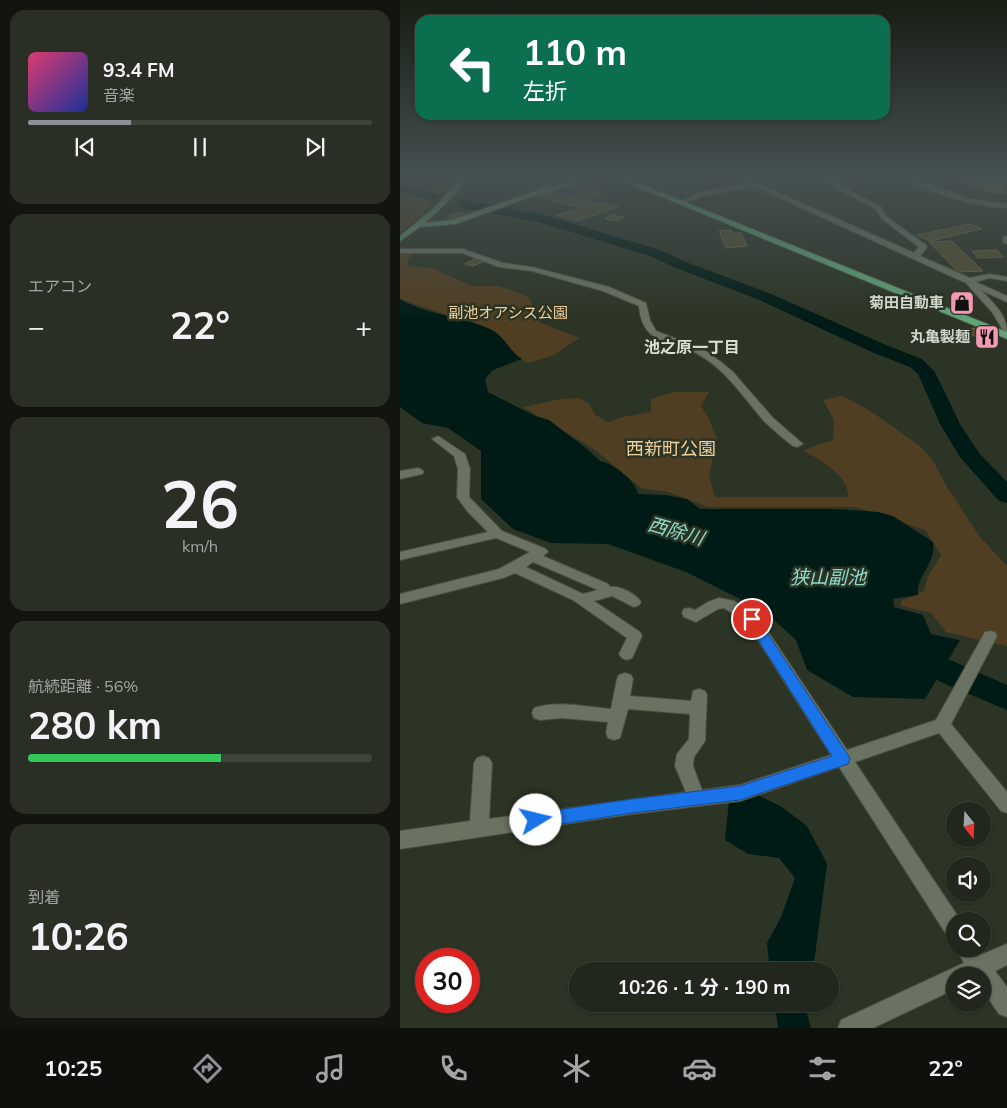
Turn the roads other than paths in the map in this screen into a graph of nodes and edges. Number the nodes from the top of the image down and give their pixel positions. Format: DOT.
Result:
graph roads {
  1 [pos="452,224"];
  2 [pos="733,224"];
  3 [pos="843,224"];
  4 [pos="892,224"];
  5 [pos="418,225"];
  6 [pos="400,239"];
  7 [pos="400,251"];
  8 [pos="915,257"];
  9 [pos="1007,279"];
  10 [pos="969,281"];
  11 [pos="1007,299"];
  12 [pos="1007,330"];
  13 [pos="1007,336"];
  14 [pos="438,439"];
  15 [pos="797,444"];
  16 [pos="418,472"];
  17 [pos="400,475"];
  18 [pos="497,534"];
  19 [pos="400,556"];
  20 [pos="533,557"];
  21 [pos="515,567"];
  22 [pos="603,586"];
  23 [pos="400,599"];
  24 [pos="582,599"];
  25 [pos="634,602"];
  26 [pos="689,613"];
  27 [pos="990,636"];
  28 [pos="627,654"];
  29 [pos="625,680"];
  30 [pos="620,709"];
  31 [pos="540,713"];
  32 [pos="942,724"];
  33 [pos="614,733"];
  34 [pos="842,759"];
  35 [pos="483,763"];
  36 [pos="696,798"];
  37 [pos="1007,805"];
  38 [pos="479,829"];
  39 [pos="400,840"];
  40 [pos="946,916"];
  41 [pos="1007,954"];
  42 [pos="972,957"];
  43 [pos="979,967"];
  44 [pos="946,982"];
  45 [pos="991,984"];
  46 [pos="1007,1006"];
  47 [pos="849,1028"];
  1 -- 5 [label="main road"];
  2 -- 13 [label="highway"];
  3 -- 8 [label="street"];
  4 -- 8 [label="street"];
  5 -- 6 [label="main road"];
  7 -- 15 [label="street"];
  8 -- 10 [label="street"];
  9 -- 10 [label="street"];
  10 -- 11 [label="street"];
  10 -- 12 [label="street"];
  14 -- 18 [label="street"];
  16 -- 17 [label="street"];
  18 -- 19 [label="street"];
  18 -- 20 [label="street"];
  20 -- 21 [label="street"];
  20 -- 22 [label="street"];
  21 -- 23 [label="street"];
  21 -- 24 [label="street"];
  24 -- 25 [label="street"];
  24 -- 28 [label="street"];
  26 -- 34 [label="street"];
  27 -- 32 [label="street"];
  29 -- 30 [label="street"];
  30 -- 31 [label="street"];
  30 -- 33 [label="street"];
  30 -- 36 [label="street"];
  32 -- 34 [label="street"];
  32 -- 37 [label="street"];
  34 -- 36 [label="street"];
  34 -- 40 [label="street"];
  35 -- 38 [label="street"];
  36 -- 38 [label="street"];
  38 -- 39 [label="street"];
  41 -- 43 [label="street"];
  42 -- 43 [label="street"];
  44 -- 47 [label="street"];
  45 -- 46 [label="street"];
}
